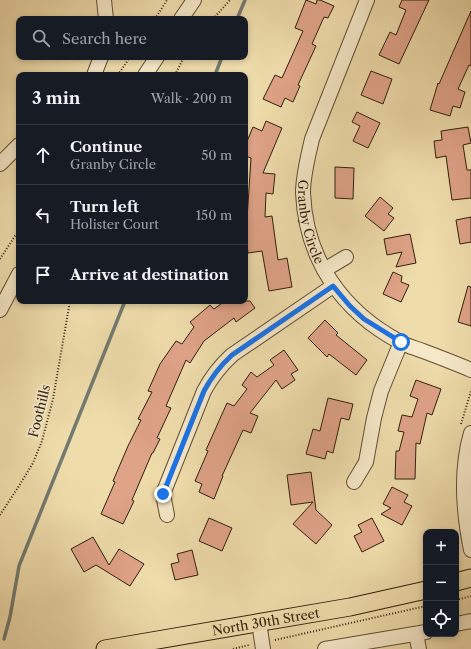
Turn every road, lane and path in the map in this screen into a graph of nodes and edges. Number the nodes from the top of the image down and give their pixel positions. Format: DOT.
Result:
graph roads {
  1 [pos="104,0"];
  2 [pos="167,0"];
  3 [pos="194,0"];
  4 [pos="230,0"];
  5 [pos="367,0"];
  6 [pos="106,16"];
  7 [pos="156,16"];
  8 [pos="184,16"];
  9 [pos="216,16"];
  10 [pos="100,60"];
  11 [pos="128,60"];
  12 [pos="155,60"];
  13 [pos="182,60"];
  14 [pos="95,72"];
  15 [pos="120,72"];
  16 [pos="147,72"];
  17 [pos="176,72"];
  18 [pos="16,148"];
  19 [pos="0,164"];
  20 [pos="16,235"];
  21 [pos="346,257"];
  22 [pos="0,259"];
  23 [pos="324,270"];
  24 [pos="16,280"];
  25 [pos="333,286"];
  26 [pos="69,304"];
  27 [pos="0,310"];
  28 [pos="401,342"];
  29 [pos="471,370"];
  30 [pos="471,432"];
  31 [pos="354,482"];
  32 [pos="0,515"];
  33 [pos="167,515"];
  34 [pos="471,550"];
  35 [pos="471,578"];
  36 [pos="459,581"];
  37 [pos="423,591"];
  38 [pos="471,596"];
  39 [pos="459,599"];
  40 [pos="423,607"];
  41 [pos="259,622"];
  42 [pos="421,633"];
  43 [pos="263,646"];
  44 [pos="107,649"];
  45 [pos="233,649"];
  46 [pos="325,649"];
  47 [pos="419,649"];
  1 -- 6 [label="street"];
  2 -- 7 [label="path"];
  3 -- 8 [label="street"];
  4 -- 9 [label="path"];
  5 -- 23 [label="street, Granby Circle"];
  10 -- 14 [label="street"];
  11 -- 15 [label="path"];
  12 -- 16 [label="street"];
  13 -- 17 [label="path"];
  18 -- 19 [label="street"];
  20 -- 22 [label="path"];
  21 -- 23 [label="street"];
  23 -- 25 [label="street, Granby Circle"];
  24 -- 27 [label="street"];
  25 -- 28 [label="street, Granby Circle"];
  25 -- 33 [label="street"];
  26 -- 32 [label="path, Foothills"];
  28 -- 29 [label="street, Granby Circle"];
  28 -- 31 [label="street"];
  30 -- 34 [label="street"];
  35 -- 36 [label="main road"];
  37 -- 41 [label="main road, North 30th Street"];
  38 -- 39 [label="path"];
  40 -- 43 [label="path"];
  41 -- 43 [label="street"];
  41 -- 44 [label="main road, North 30th Street"];
  42 -- 46 [label="street"];
  42 -- 47 [label="street"];
  43 -- 45 [label="path"];
}
